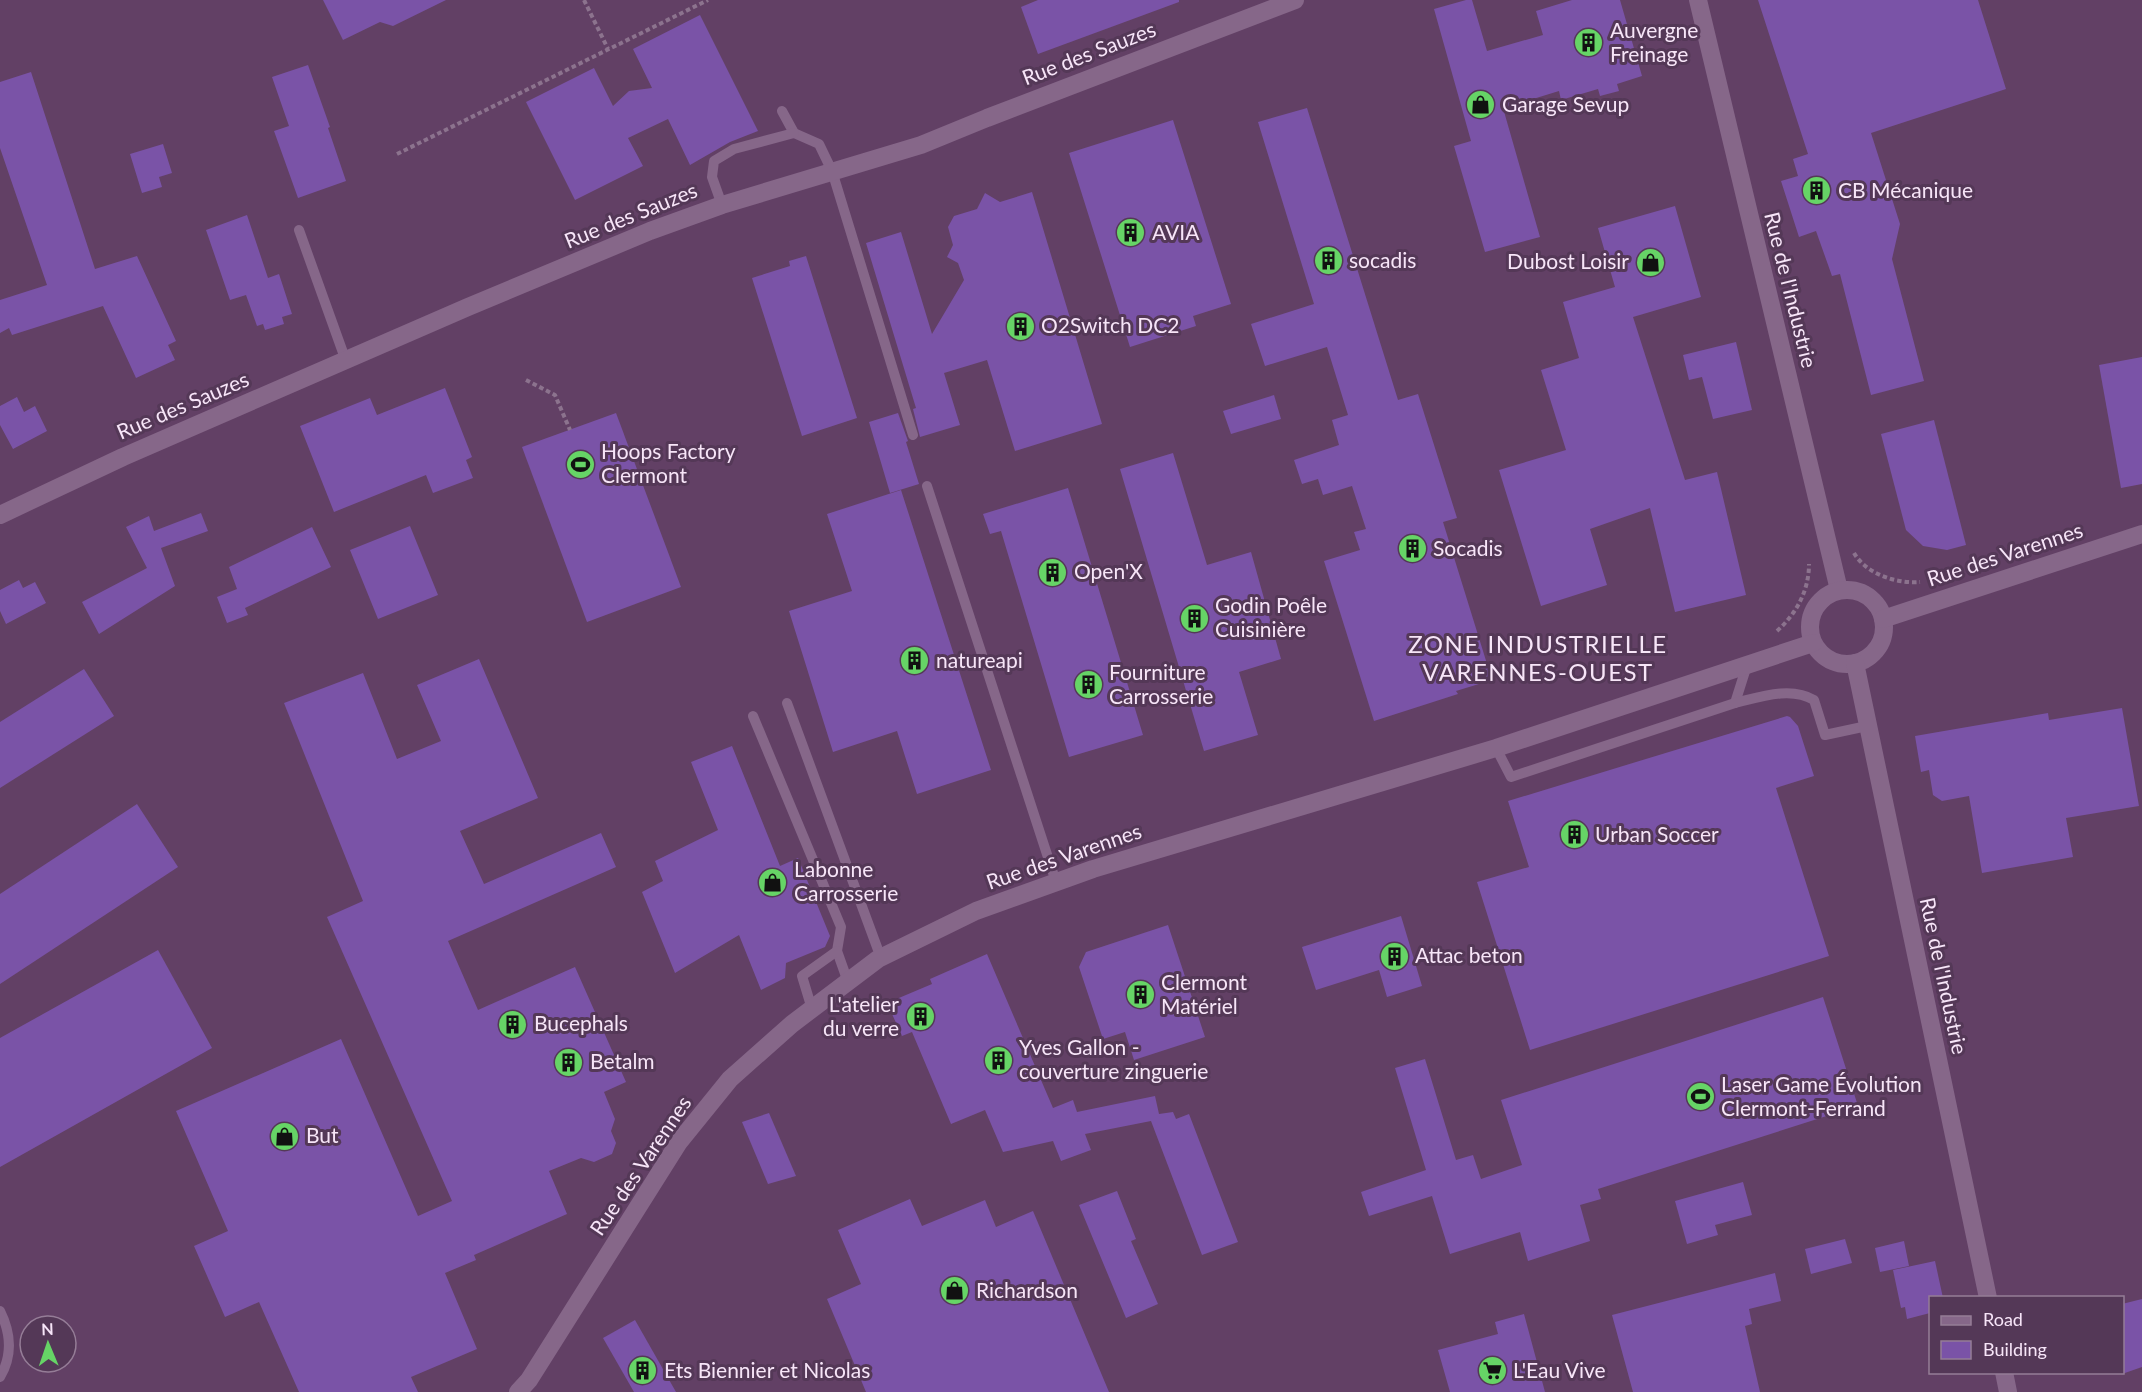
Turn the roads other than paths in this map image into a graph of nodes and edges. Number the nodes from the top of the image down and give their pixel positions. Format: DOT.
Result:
graph roads {
  1 [pos="1295,0"];
  2 [pos="1698,0"];
  3 [pos="782,111"];
  4 [pos="794,133"];
  5 [pos="832,171"];
  6 [pos="722,205"];
  7 [pos="299,230"];
  8 [pos="346,361"];
  9 [pos="913,435"];
  10 [pos="927,486"];
  11 [pos="0,515"];
  12 [pos="2142,534"];
  13 [pos="1839,591"];
  14 [pos="1883,620"];
  15 [pos="1813,643"];
  16 [pos="1855,663"];
  17 [pos="1747,665"];
  18 [pos="787,703"];
  19 [pos="1735,703"];
  20 [pos="753,716"];
  21 [pos="1868,726"];
  22 [pos="1496,748"];
  23 [pos="1056,882"];
  24 [pos="837,951"];
  25 [pos="881,958"];
  26 [pos="848,982"];
  27 [pos="812,1009"];
  28 [pos="1988,1296"];
  29 [pos="0,1311"];
  30 [pos="2004,1374"];
  31 [pos="0,1377"];
  32 [pos="518,1392"];
  33 [pos="2008,1392"];
  1 -- 5 [label="street, Rue des Sauzes"];
  2 -- 13 [label="street, Rue de l'Industrie"];
  3 -- 4 [label="lane"];
  4 -- 5 [label="lane"];
  4 -- 6 [label="lane"];
  5 -- 6 [label="street, Rue des Sauzes"];
  5 -- 9 [label="lane"];
  6 -- 8 [label="street, Rue des Sauzes"];
  7 -- 8 [label="lane"];
  8 -- 11 [label="street, Rue des Sauzes"];
  10 -- 23 [label="lane"];
  12 -- 14 [label="street, Rue des Varennes"];
  13 -- 14 [label="street"];
  13 -- 15 [label="street"];
  14 -- 16 [label="street"];
  15 -- 16 [label="street"];
  15 -- 17 [label="street, Rue des Varennes"];
  16 -- 21 [label="street, Rue de l'Industrie"];
  17 -- 19 [label="lane"];
  17 -- 22 [label="street, Rue des Varennes"];
  18 -- 25 [label="lane"];
  19 -- 21 [label="lane"];
  19 -- 22 [label="lane"];
  20 -- 24 [label="lane"];
  21 -- 28 [label="street, Rue de l'Industrie"];
  22 -- 23 [label="street, Rue des Varennes"];
  23 -- 25 [label="street, Rue des Varennes"];
  24 -- 26 [label="lane"];
  24 -- 27 [label="lane"];
  25 -- 26 [label="street, Rue des Varennes"];
  26 -- 27 [label="street, Rue des Varennes"];
  27 -- 32 [label="street, Rue des Varennes"];
  29 -- 31 [label="lane"];
  30 -- 33 [label="street"];
}
